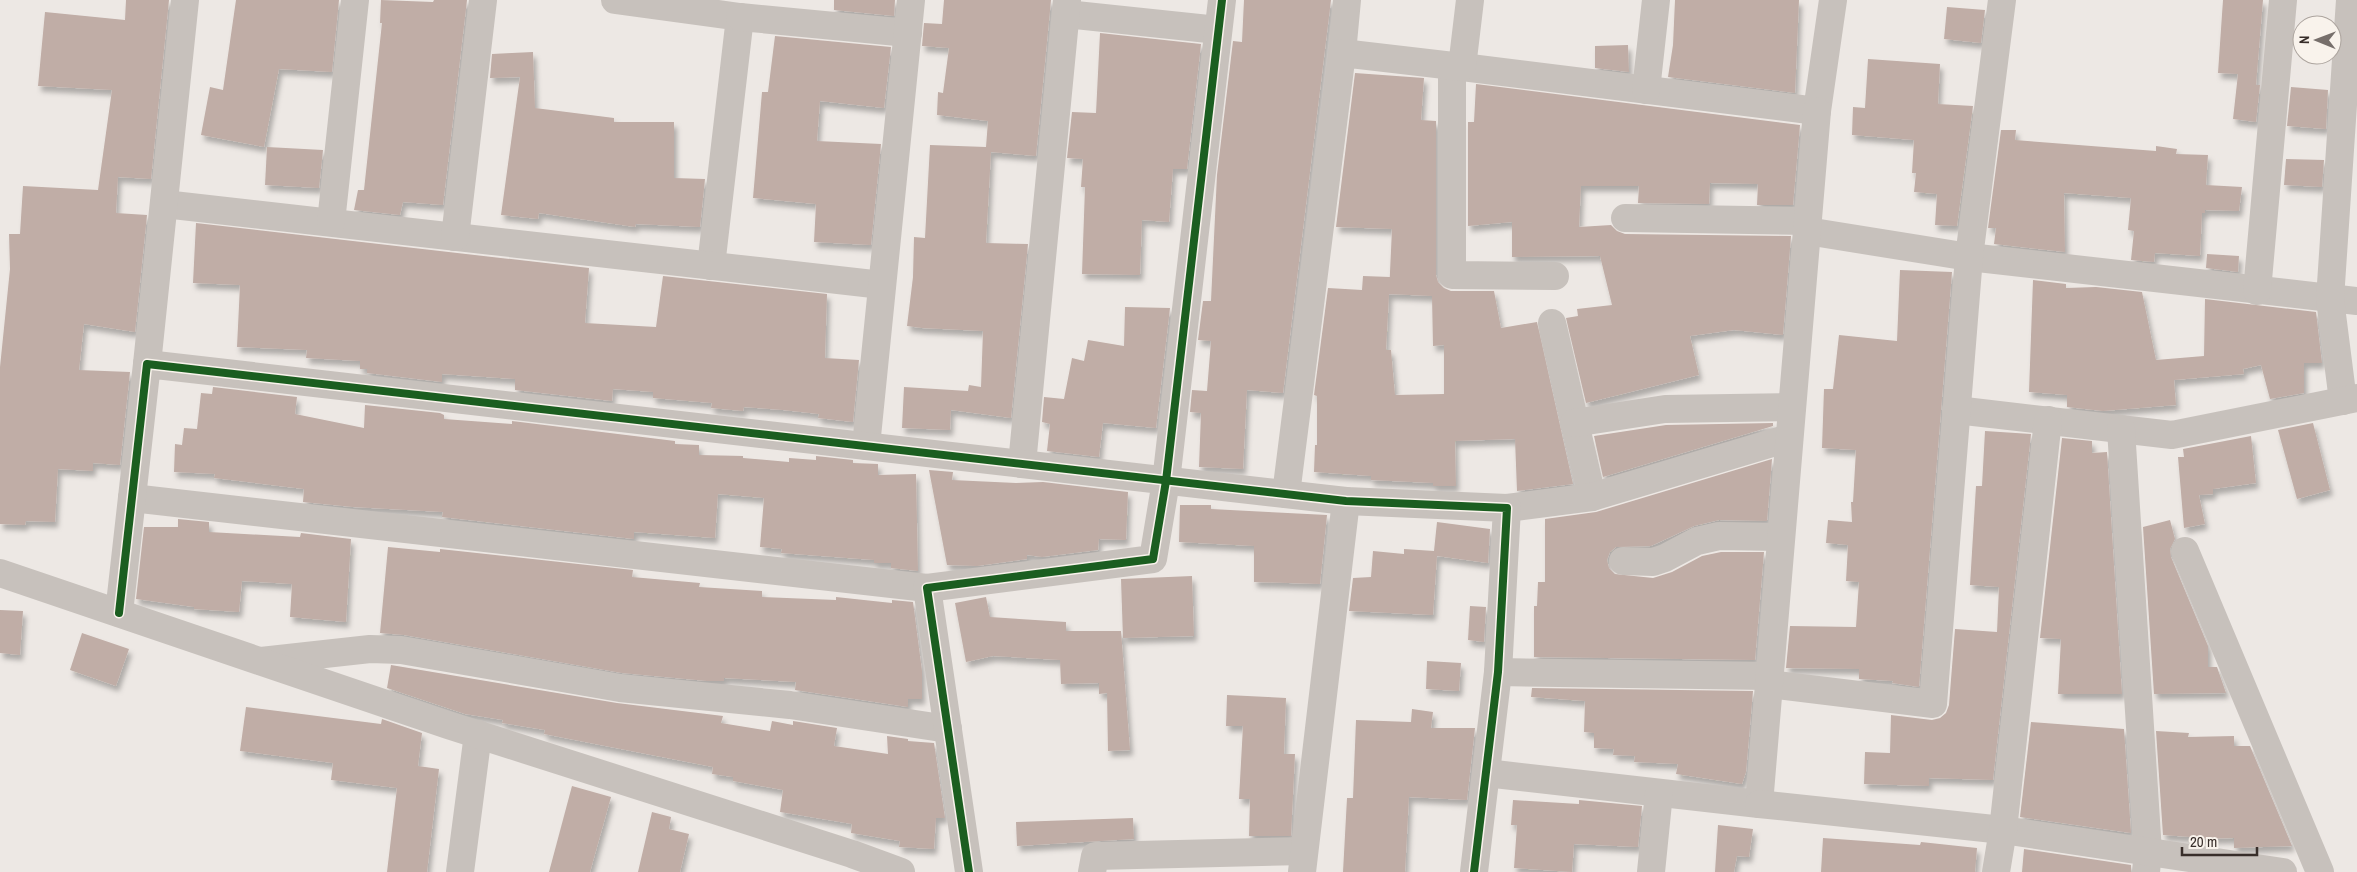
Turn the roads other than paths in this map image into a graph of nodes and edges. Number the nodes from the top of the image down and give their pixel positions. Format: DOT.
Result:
graph roads {
  1 [pos="185,0"];
  2 [pos="355,0"];
  3 [pos="483,0"];
  4 [pos="615,0"];
  5 [pos="911,0"];
  6 [pos="1222,0"];
  7 [pos="1347,0"];
  8 [pos="1470,0"];
  9 [pos="1656,0"];
  10 [pos="1833,0"];
  11 [pos="2002,0"];
  12 [pos="2283,0"];
  13 [pos="2350,0"];
  14 [pos="1066,7"];
  15 [pos="740,17"];
  16 [pos="1218,30"];
  17 [pos="908,33"];
  18 [pos="1342,53"];
  19 [pos="1457,66"];
  20 [pos="2351,84"];
  21 [pos="1646,90"];
  22 [pos="1817,111"];
  23 [pos="164,204"];
  24 [pos="1625,218"];
  25 [pos="331,222"];
  26 [pos="1807,226"];
  27 [pos="455,237"];
  28 [pos="1968,258"];
  29 [pos="711,266"];
  30 [pos="1555,276"];
  31 [pos="882,285"];
  32 [pos="2258,291"];
  33 [pos="2330,299"];
  34 [pos="2357,301"];
  35 [pos="1552,323"];
  36 [pos="147,364"];
  37 [pos="2350,399"];
  38 [pos="1792,407"];
  39 [pos="1956,410"];
  40 [pos="2048,420"];
  41 [pos="1574,423"];
  42 [pos="2121,429"];
  43 [pos="1790,438"];
  44 [pos="866,446"];
  45 [pos="1022,464"];
  46 [pos="1166,481"];
  47 [pos="1286,494"];
  48 [pos="1592,497"];
  49 [pos="132,498"];
  50 [pos="1346,501"];
  51 [pos="1508,508"];
  52 [pos="1782,537"];
  53 [pos="2185,551"];
  54 [pos="1623,561"];
  55 [pos="0,574"];
  56 [pos="927,588"];
  57 [pos="119,613"];
  58 [pos="261,661"];
  59 [pos="1498,672"];
  60 [pos="1769,680"];
  61 [pos="948,729"];
  62 [pos="478,734"];
  63 [pos="1486,773"];
  64 [pos="1659,793"];
  65 [pos="1759,804"];
  66 [pos="2003,830"];
  67 [pos="1303,861"];
  68 [pos="2147,862"];
  69 [pos="460,872"];
  70 [pos="901,872"];
  71 [pos="969,872"];
  72 [pos="1092,872"];
  73 [pos="1474,872"];
  74 [pos="1651,872"];
  75 [pos="1996,872"];
  76 [pos="2283,872"];
  77 [pos="2320,872"];
  1 -- 23 [label="street"];
  2 -- 25 [label="street"];
  3 -- 27 [label="street"];
  4 -- 15 [label="street"];
  5 -- 17 [label="street"];
  6 -- 16 [label="street"];
  7 -- 18 [label="street"];
  8 -- 19 [label="street"];
  9 -- 21 [label="street"];
  10 -- 22 [label="street"];
  11 -- 28 [label="street"];
  12 -- 32 [label="street"];
  13 -- 20 [label="street"];
  14 -- 16 [label="street"];
  14 -- 45 [label="street"];
  15 -- 17 [label="street"];
  15 -- 29 [label="street"];
  16 -- 46 [label="street"];
  17 -- 31 [label="street"];
  18 -- 19 [label="street"];
  18 -- 47 [label="street"];
  19 -- 21 [label="street"];
  19 -- 30 [label="street"];
  20 -- 33 [label="street"];
  21 -- 22 [label="street"];
  22 -- 26 [label="street"];
  23 -- 25 [label="street"];
  23 -- 36 [label="street"];
  24 -- 26 [label="street"];
  25 -- 27 [label="street"];
  26 -- 28 [label="street"];
  26 -- 38 [label="street"];
  27 -- 29 [label="street"];
  28 -- 32 [label="street"];
  28 -- 39 [label="street"];
  29 -- 31 [label="street"];
  31 -- 44 [label="street"];
  32 -- 33 [label="street"];
  33 -- 34 [label="street"];
  33 -- 37 [label="street"];
  35 -- 41 [label="street"];
  36 -- 44 [label="street"];
  36 -- 49 [label="street"];
  37 -- 42 [label="street"];
  38 -- 41 [label="street"];
  38 -- 43 [label="street"];
  39 -- 40 [label="street"];
  39 -- 60 [label="street"];
  40 -- 42 [label="street"];
  40 -- 66 [label="street"];
  41 -- 48 [label="street"];
  42 -- 68 [label="street"];
  43 -- 48 [label="street"];
  43 -- 52 [label="street"];
  44 -- 45 [label="street"];
  45 -- 46 [label="street"];
  46 -- 47 [label="street"];
  46 -- 56 [label="street"];
  47 -- 50 [label="street"];
  48 -- 51 [label="street"];
  49 -- 56 [label="street"];
  49 -- 57 [label="street"];
  50 -- 51 [label="street"];
  50 -- 67 [label="street"];
  51 -- 59 [label="street"];
  52 -- 54 [label="street"];
  52 -- 60 [label="street"];
  53 -- 77 [label="street"];
  55 -- 57 [label="street"];
  56 -- 61 [label="street"];
  57 -- 58 [label="street"];
  58 -- 61 [label="street"];
  58 -- 62 [label="street"];
  59 -- 60 [label="street"];
  59 -- 63 [label="street"];
  60 -- 65 [label="street"];
  61 -- 71 [label="street"];
  62 -- 69 [label="street"];
  62 -- 70 [label="street"];
  63 -- 64 [label="street"];
  63 -- 73 [label="street"];
  64 -- 65 [label="street"];
  64 -- 74 [label="street"];
  65 -- 66 [label="street"];
  66 -- 68 [label="street"];
  66 -- 75 [label="street"];
  67 -- 72 [label="street"];
  68 -- 76 [label="street"];
}
